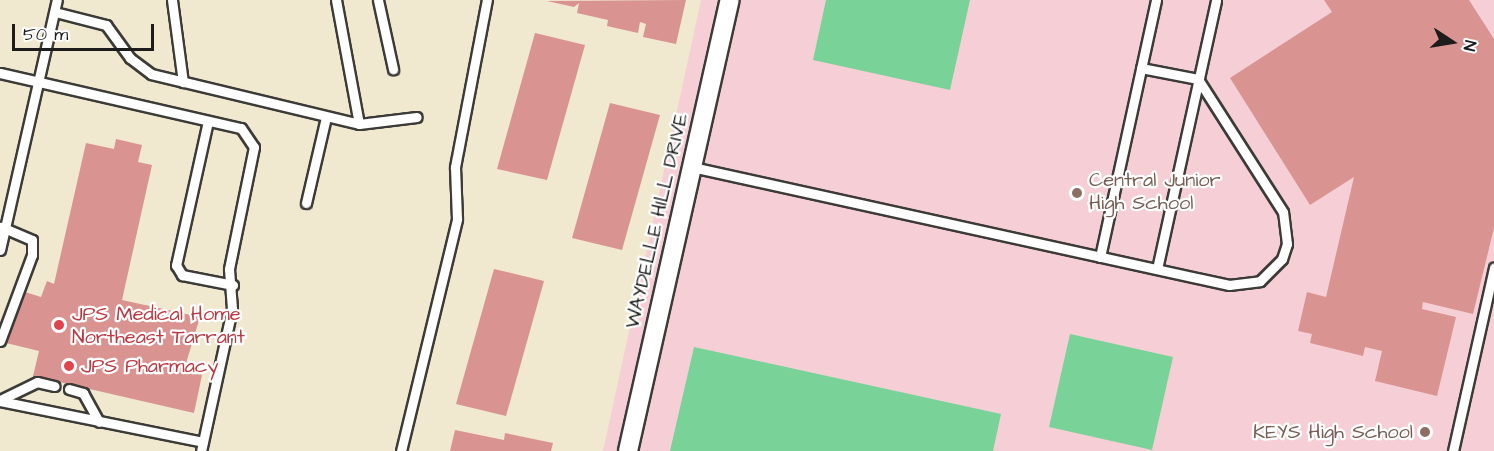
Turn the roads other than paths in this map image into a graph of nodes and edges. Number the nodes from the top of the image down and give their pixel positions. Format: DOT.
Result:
graph roads {
  1 [pos="57,0"];
  2 [pos="172,0"];
  3 [pos="336,0"];
  4 [pos="378,0"];
  5 [pos="487,0"];
  6 [pos="730,0"];
  7 [pos="1156,0"];
  8 [pos="1216,0"];
  9 [pos="55,12"];
  10 [pos="1142,68"];
  11 [pos="393,69"];
  12 [pos="0,73"];
  13 [pos="1198,79"];
  14 [pos="39,82"];
  15 [pos="183,82"];
  16 [pos="326,117"];
  17 [pos="417,117"];
  18 [pos="208,121"];
  19 [pos="359,124"];
  20 [pos="692,167"];
  21 [pos="306,203"];
  22 [pos="3,227"];
  23 [pos="0,250"];
  24 [pos="1100,257"];
  25 [pos="1494,268"];
  26 [pos="1156,269"];
  27 [pos="233,285"];
  28 [pos="0,341"];
  29 [pos="55,386"];
  30 [pos="69,389"];
  31 [pos="0,400"];
  32 [pos="99,422"];
  33 [pos="202,446"];
  34 [pos="401,451"];
  35 [pos="628,451"];
  36 [pos="1453,451"];
  1 -- 9 [label="lane"];
  2 -- 15 [label="lane"];
  3 -- 19 [label="lane"];
  4 -- 11 [label="lane"];
  5 -- 34 [label="lane"];
  6 -- 20 [label="street, WAYDELLE HILL DRIVE"];
  7 -- 10 [label="lane"];
  8 -- 13 [label="lane"];
  9 -- 14 [label="lane"];
  9 -- 15 [label="lane"];
  10 -- 13 [label="lane"];
  10 -- 24 [label="lane"];
  12 -- 14 [label="lane"];
  13 -- 26 [label="lane"];
  13 -- 26 [label="lane"];
  14 -- 18 [label="lane"];
  14 -- 22 [label="lane"];
  15 -- 16 [label="lane"];
  16 -- 19 [label="lane"];
  16 -- 21 [label="lane"];
  17 -- 19 [label="lane"];
  18 -- 27 [label="lane"];
  18 -- 27 [label="lane"];
  20 -- 24 [label="lane"];
  20 -- 35 [label="street, WAYDELLE HILL DRIVE"];
  22 -- 23 [label="lane"];
  22 -- 28 [label="lane"];
  24 -- 26 [label="lane"];
  25 -- 36 [label="lane"];
  27 -- 33 [label="lane"];
  29 -- 31 [label="lane"];
  30 -- 32 [label="lane"];
  31 -- 32 [label="lane"];
  32 -- 33 [label="lane"];
}
